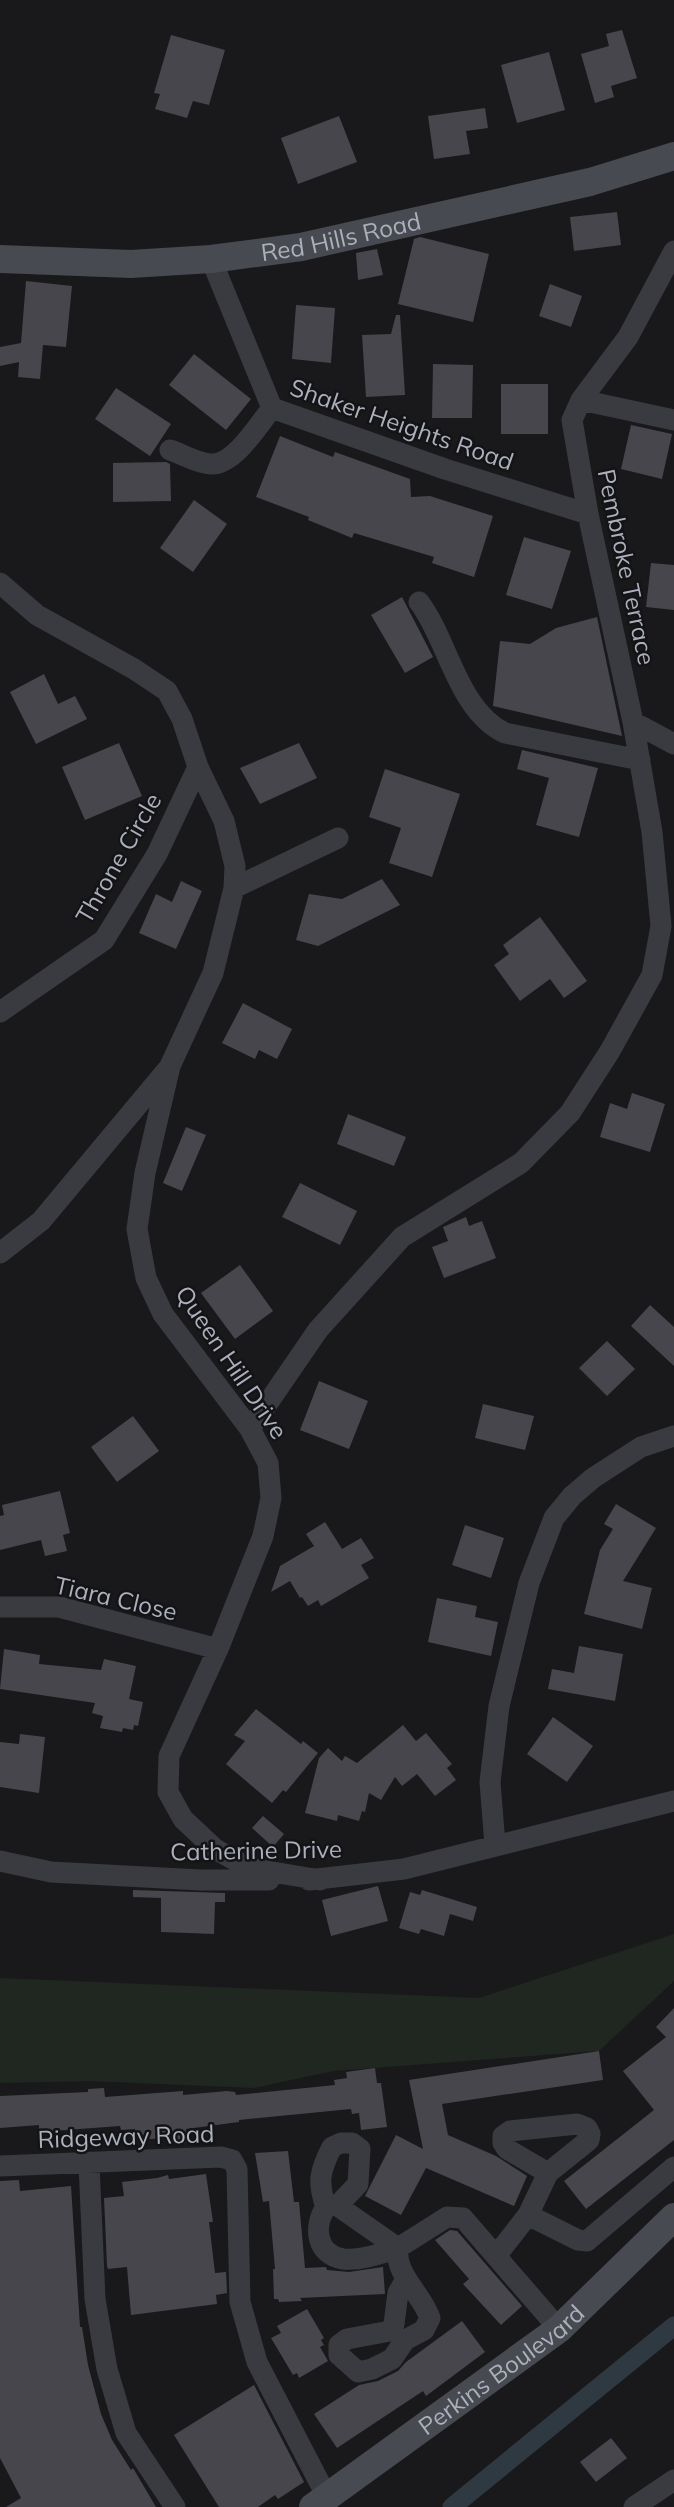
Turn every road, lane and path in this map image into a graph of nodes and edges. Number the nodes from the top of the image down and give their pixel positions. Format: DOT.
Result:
graph roads {
  1 [pos="674,156"];
  2 [pos="674,251"];
  3 [pos="0,259"];
  4 [pos="211,259"];
  5 [pos="581,400"];
  6 [pos="272,408"];
  7 [pos="674,420"];
  8 [pos="170,450"];
  9 [pos="588,514"];
  10 [pos="0,583"];
  11 [pos="419,602"];
  12 [pos="633,722"];
  13 [pos="674,744"];
  14 [pos="640,760"];
  15 [pos="198,767"];
  16 [pos="338,838"];
  17 [pos="234,888"];
  18 [pos="0,1012"];
  19 [pos="170,1066"];
  20 [pos="0,1253"];
  21 [pos="250,1429"];
  22 [pos="674,1436"];
  23 [pos="0,1608"];
  24 [pos="218,1649"];
  25 [pos="674,1801"];
  26 [pos="495,1845"];
  27 [pos="0,1861"];
  28 [pos="320,1880"];
  29 [pos="89,2164"];
  30 [pos="0,2166"];
  31 [pos="674,2167"];
  32 [pos="548,2173"];
  33 [pos="528,2215"];
  34 [pos="674,2217"];
  35 [pos="398,2248"];
  36 [pos="496,2256"];
  37 [pos="406,2279"];
  38 [pos="559,2329"];
  39 [pos="397,2336"];
  40 [pos="674,2480"];
  41 [pos="320,2502"];
  42 [pos="175,2507"];
  43 [pos="634,2507"];
  1 -- 4 [label="main road, Red Hills Road"];
  2 -- 5 [label="street, Pembroke Terrace"];
  3 -- 4 [label="main road, Red Hills Road"];
  4 -- 6 [label="street, Shaker Heights Road"];
  5 -- 7 [label="street"];
  5 -- 9 [label="street, Pembroke Terrace"];
  6 -- 8 [label="street"];
  6 -- 9 [label="street, Shaker Heights Road"];
  9 -- 12 [label="street, Pembroke Terrace"];
  10 -- 15 [label="street, Queen Hill Drive"];
  11 -- 14 [label="street"];
  12 -- 13 [label="street"];
  12 -- 14 [label="street, Pembroke Terrace"];
  14 -- 21 [label="street, Pembroke Terrace"];
  15 -- 17 [label="street, Queen Hill Drive"];
  15 -- 18 [label="street, Throne Circle"];
  16 -- 17 [label="street"];
  17 -- 19 [label="street, Queen Hill Drive"];
  19 -- 20 [label="street"];
  19 -- 21 [label="street, Queen Hill Drive"];
  21 -- 24 [label="street, Queen Hill Drive"];
  22 -- 26 [label="street"];
  23 -- 24 [label="street, Tiara Close"];
  24 -- 28 [label="street, Queen Hill Drive"];
  25 -- 26 [label="street, Catherine Drive"];
  26 -- 28 [label="street, Catherine Drive"];
  27 -- 28 [label="street, Catherine Drive"];
  29 -- 30 [label="street, Ridgeway Road"];
  29 -- 41 [label="street, Ridgeway Road"];
  29 -- 42 [label="street"];
  31 -- 33 [label="street"];
  32 -- 33 [label="street"];
  33 -- 36 [label="street"];
  34 -- 38 [label="main road, Perkins Boulevard"];
  35 -- 35 [label="street"];
  35 -- 36 [label="street"];
  35 -- 37 [label="street"];
  36 -- 38 [label="street"];
  37 -- 39 [label="street"];
  37 -- 39 [label="street"];
  38 -- 41 [label="main road, Perkins Boulevard"];
  39 -- 39 [label="street"];
  40 -- 43 [label="street"];
}
